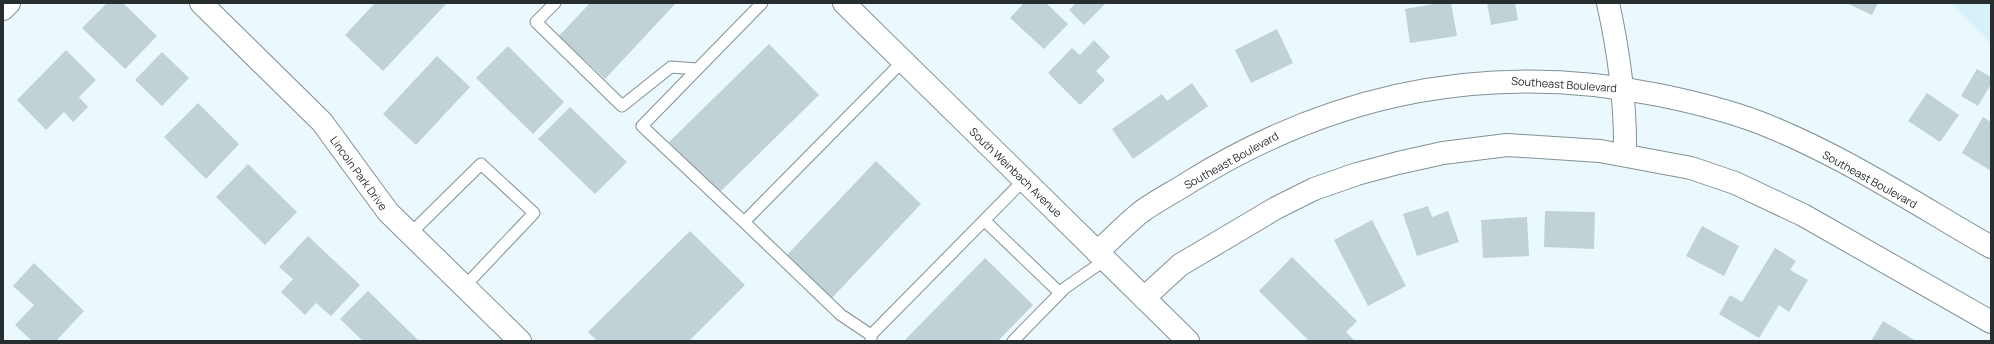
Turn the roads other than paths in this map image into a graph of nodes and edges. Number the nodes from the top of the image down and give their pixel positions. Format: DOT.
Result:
graph roads {
  1 [pos="9,3"];
  2 [pos="202,3"];
  3 [pos="555,3"];
  4 [pos="762,3"];
  5 [pos="844,3"];
  6 [pos="1608,3"];
  7 [pos="3,9"];
  8 [pos="903,61"];
  9 [pos="697,70"];
  10 [pos="1622,88"];
  11 [pos="1625,155"];
  12 [pos="1024,180"];
  13 [pos="985,221"];
  14 [pos="744,222"];
  15 [pos="410,234"];
  16 [pos="1991,247"];
  17 [pos="1101,256"];
  18 [pos="464,287"];
  19 [pos="1060,293"];
  20 [pos="1144,298"];
  21 [pos="1991,322"];
  22 [pos="871,338"];
  23 [pos="520,341"];
  24 [pos="1013,341"];
  25 [pos="1188,341"];
  1 -- 7 [label="street"];
  2 -- 15 [label="street, Lincoln Park Drive"];
  3 -- 9 [label="lane"];
  4 -- 9 [label="lane"];
  5 -- 8 [label="street, South Weinbach Avenue"];
  6 -- 10 [label="street"];
  8 -- 12 [label="street, South Weinbach Avenue"];
  8 -- 14 [label="lane"];
  9 -- 14 [label="lane"];
  10 -- 11 [label="street"];
  10 -- 16 [label="street, Southeast Boulevard"];
  10 -- 17 [label="street, Southeast Boulevard"];
  11 -- 20 [label="street"];
  11 -- 21 [label="street"];
  12 -- 13 [label="lane"];
  12 -- 17 [label="street, South Weinbach Avenue"];
  13 -- 19 [label="lane"];
  13 -- 22 [label="lane"];
  14 -- 22 [label="lane"];
  15 -- 18 [label="street, Lincoln Park Drive"];
  15 -- 18 [label="lane"];
  17 -- 19 [label="lane"];
  17 -- 20 [label="street, South Weinbach Avenue"];
  18 -- 23 [label="street, Lincoln Park Drive"];
  19 -- 24 [label="lane"];
  20 -- 25 [label="street, South Weinbach Avenue"];
}
